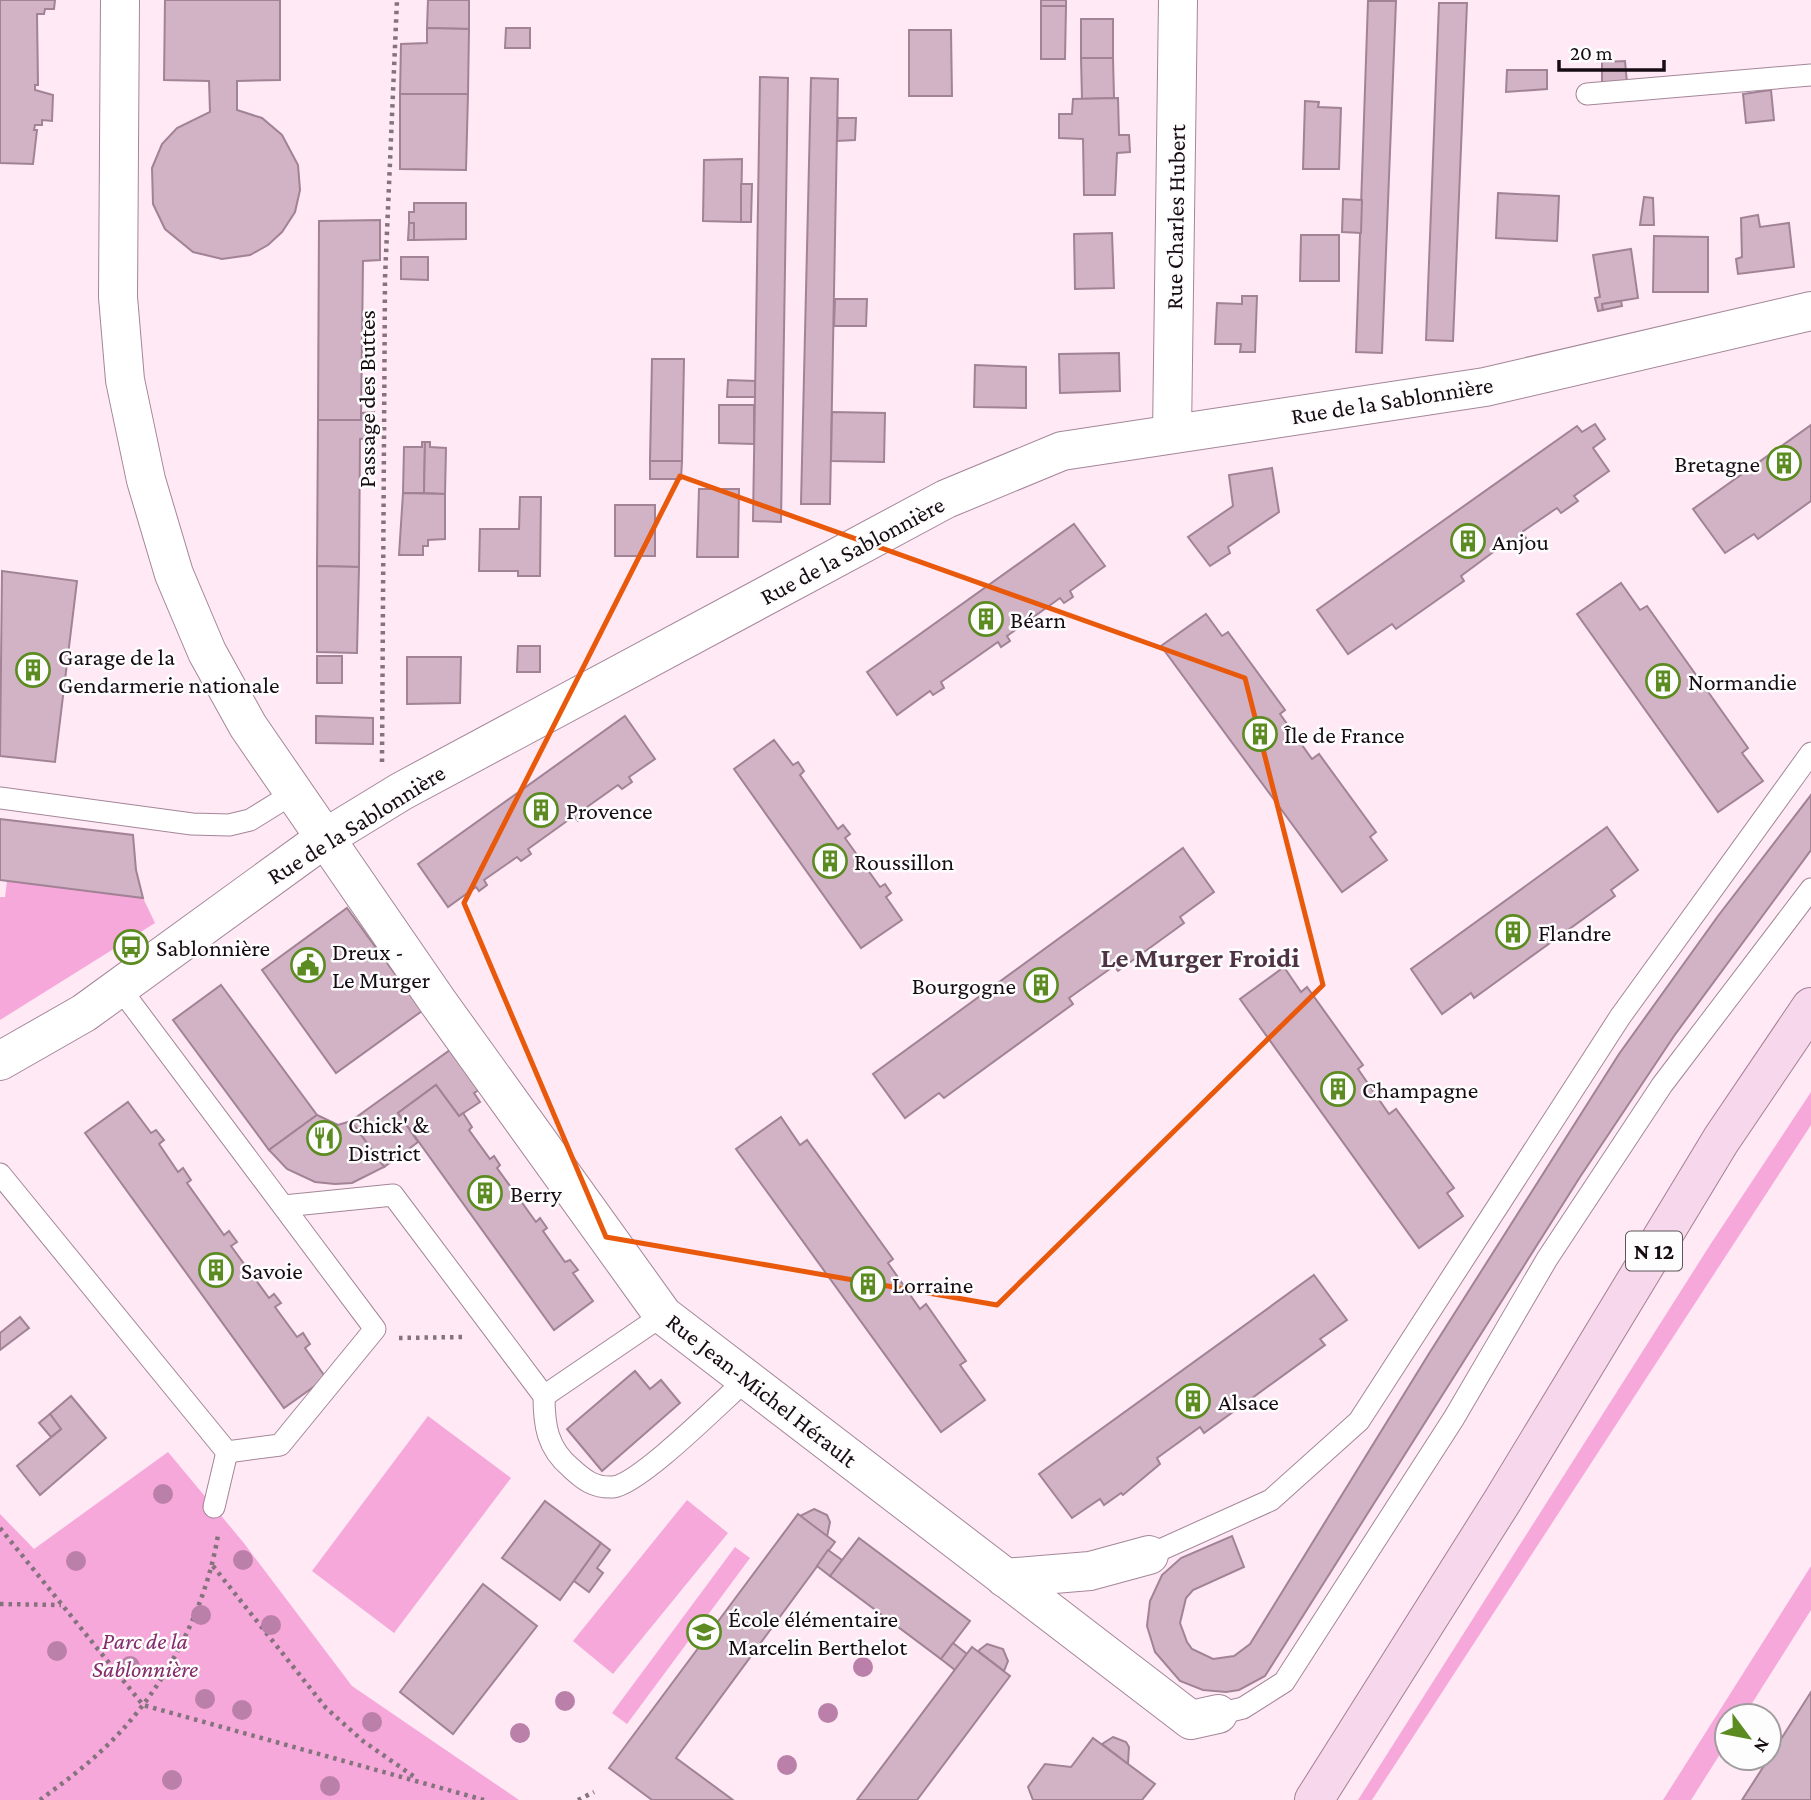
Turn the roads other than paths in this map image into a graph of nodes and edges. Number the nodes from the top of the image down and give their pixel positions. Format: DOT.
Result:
graph roads {
  1 [pos="120,0"];
  2 [pos="1178,0"];
  3 [pos="1811,75"];
  4 [pos="1587,94"];
  5 [pos="1811,311"];
  6 [pos="1172,434"];
  7 [pos="1811,753"];
  8 [pos="292,794"];
  9 [pos="0,798"];
  10 [pos="325,838"];
  11 [pos="1811,889"];
  12 [pos="120,987"];
  13 [pos="1811,1007"];
  14 [pos="0,1061"];
  15 [pos="0,1174"];
  16 [pos="284,1206"];
  17 [pos="663,1315"];
  18 [pos="747,1379"];
  19 [pos="544,1396"];
  20 [pos="226,1452"];
  21 [pos="214,1507"];
  22 [pos="1149,1555"];
  23 [pos="1005,1578"];
  24 [pos="1204,1717"];
  25 [pos="1314,1800"];
  1 -- 8 [label="street, Rue Jean-Michel Hérault"];
  2 -- 6 [label="street, Rue Charles Hubert"];
  3 -- 4 [label="lane"];
  5 -- 6 [label="street, Rue de la Sablonnière"];
  6 -- 10 [label="street, Rue de la Sablonnière"];
  7 -- 22 [label="lane"];
  8 -- 9 [label="lane"];
  8 -- 10 [label="street, Rue Jean-Michel Hérault"];
  10 -- 12 [label="street, Rue de la Sablonnière"];
  10 -- 17 [label="street, Rue Jean-Michel Hérault"];
  11 -- 24 [label="lane"];
  12 -- 14 [label="street, Rue de la Sablonnière"];
  12 -- 16 [label="lane"];
  13 -- 25 [label="main road, N 12"];
  15 -- 20 [label="lane"];
  16 -- 19 [label="lane"];
  16 -- 20 [label="lane"];
  17 -- 18 [label="street, Rue Jean-Michel Hérault"];
  17 -- 19 [label="lane"];
  18 -- 19 [label="lane"];
  18 -- 23 [label="street, Rue Jean-Michel Hérault"];
  20 -- 21 [label="lane"];
  22 -- 23 [label="street"];
  23 -- 24 [label="street, Rue Jean-Michel Hérault"];
}
